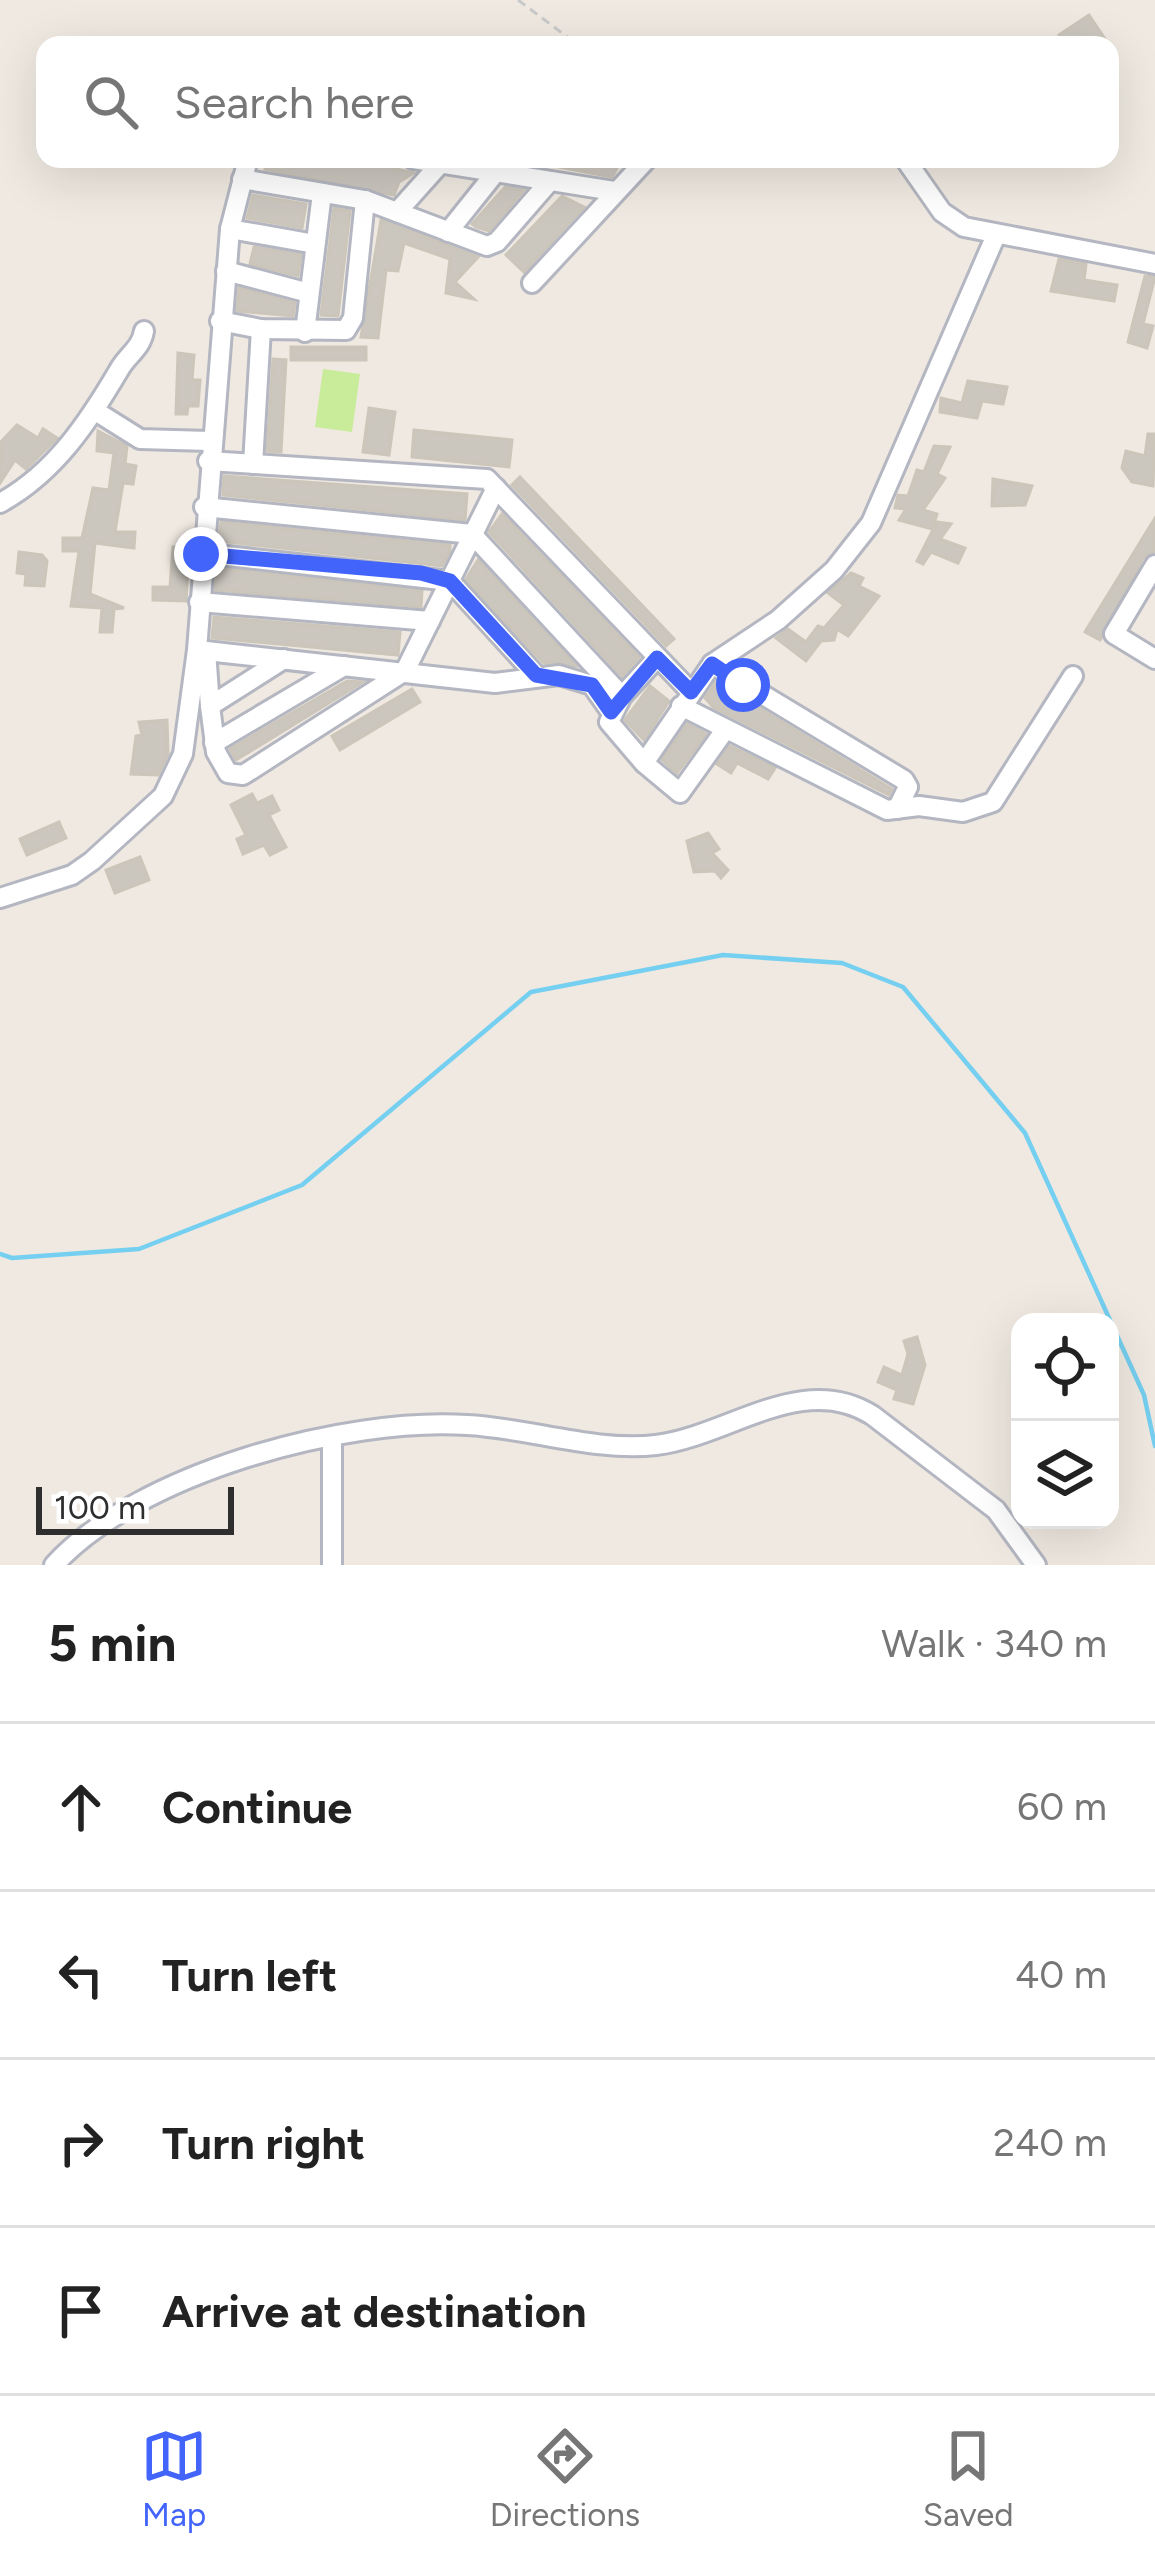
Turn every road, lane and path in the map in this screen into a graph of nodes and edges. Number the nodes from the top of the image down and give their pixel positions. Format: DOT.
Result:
graph roads {
  1 [pos="518,0"];
  2 [pos="566,36"];
  3 [pos="245,168"];
  4 [pos="436,168"];
  5 [pos="468,168"];
  6 [pos="637,168"];
  7 [pos="912,168"];
  8 [pos="496,172"];
  9 [pos="242,179"];
  10 [pos="550,181"];
  11 [pos="614,191"];
  12 [pos="322,193"];
  13 [pos="365,200"];
  14 [pos="397,212"];
  15 [pos="230,229"];
  16 [pos="448,232"];
  17 [pos="996,236"];
  18 [pos="315,244"];
  19 [pos="1155,264"];
  20 [pos="226,271"];
  21 [pos="532,283"];
  22 [pos="309,292"];
  23 [pos="220,321"];
  24 [pos="262,329"];
  25 [pos="144,331"];
  26 [pos="305,332"];
  27 [pos="97,412"];
  28 [pos="209,451"];
  29 [pos="253,464"];
  30 [pos="496,488"];
  31 [pos="0,502"];
  32 [pos="205,507"];
  33 [pos="472,534"];
  34 [pos="201,554"];
  35 [pos="1155,565"];
  36 [pos="450,581"];
  37 [pos="200,602"];
  38 [pos="430,621"];
  39 [pos="201,651"];
  40 [pos="657,658"];
  41 [pos="284,659"];
  42 [pos="1155,659"];
  43 [pos="712,664"];
  44 [pos="346,665"];
  45 [pos="405,671"];
  46 [pos="536,675"];
  47 [pos="1073,676"];
  48 [pos="686,699"];
  49 [pos="617,704"];
  50 [pos="210,706"];
  51 [pos="725,730"];
  52 [pos="214,742"];
  53 [pos="644,763"];
  54 [pos="897,809"];
  55 [pos="0,898"];
  56 [pos="332,1438"];
  57 [pos="54,1565"];
  58 [pos="332,1565"];
  59 [pos="1036,1565"];
  1 -- 2 [label="path"];
  3 -- 9 [label="street"];
  4 -- 14 [label="street"];
  5 -- 8 [label="street"];
  6 -- 11 [label="street"];
  7 -- 17 [label="street"];
  8 -- 10 [label="street"];
  8 -- 16 [label="street"];
  9 -- 12 [label="street"];
  9 -- 15 [label="street"];
  10 -- 11 [label="street"];
  10 -- 16 [label="street"];
  11 -- 21 [label="street"];
  12 -- 13 [label="street"];
  12 -- 18 [label="street"];
  13 -- 14 [label="street"];
  13 -- 26 [label="street"];
  14 -- 16 [label="street"];
  15 -- 18 [label="street"];
  15 -- 20 [label="street"];
  17 -- 19 [label="street"];
  17 -- 43 [label="street"];
  18 -- 22 [label="street"];
  20 -- 22 [label="street"];
  20 -- 23 [label="street"];
  22 -- 26 [label="street"];
  23 -- 24 [label="street"];
  23 -- 28 [label="street"];
  24 -- 26 [label="street"];
  24 -- 29 [label="street"];
  25 -- 27 [label="street"];
  27 -- 28 [label="street"];
  27 -- 31 [label="street"];
  28 -- 29 [label="street"];
  28 -- 32 [label="street"];
  29 -- 30 [label="street"];
  30 -- 33 [label="street"];
  30 -- 40 [label="street"];
  32 -- 33 [label="street"];
  32 -- 34 [label="street"];
  33 -- 36 [label="street"];
  33 -- 49 [label="street"];
  34 -- 36 [label="street"];
  34 -- 37 [label="street"];
  35 -- 42 [label="street"];
  36 -- 38 [label="street"];
  36 -- 46 [label="street"];
  37 -- 38 [label="street"];
  37 -- 39 [label="street"];
  38 -- 45 [label="street"];
  39 -- 41 [label="street"];
  39 -- 50 [label="street"];
  39 -- 55 [label="street"];
  40 -- 48 [label="street"];
  40 -- 49 [label="street"];
  41 -- 44 [label="street"];
  41 -- 50 [label="street"];
  43 -- 48 [label="street"];
  43 -- 54 [label="street"];
  44 -- 45 [label="street"];
  44 -- 52 [label="street"];
  45 -- 46 [label="street"];
  45 -- 52 [label="street"];
  46 -- 49 [label="street"];
  47 -- 54 [label="street"];
  48 -- 51 [label="street"];
  48 -- 53 [label="street"];
  49 -- 53 [label="street"];
  50 -- 52 [label="street"];
  51 -- 53 [label="street"];
  51 -- 54 [label="street"];
  56 -- 57 [label="street"];
  56 -- 58 [label="street"];
  56 -- 59 [label="street"];
}
